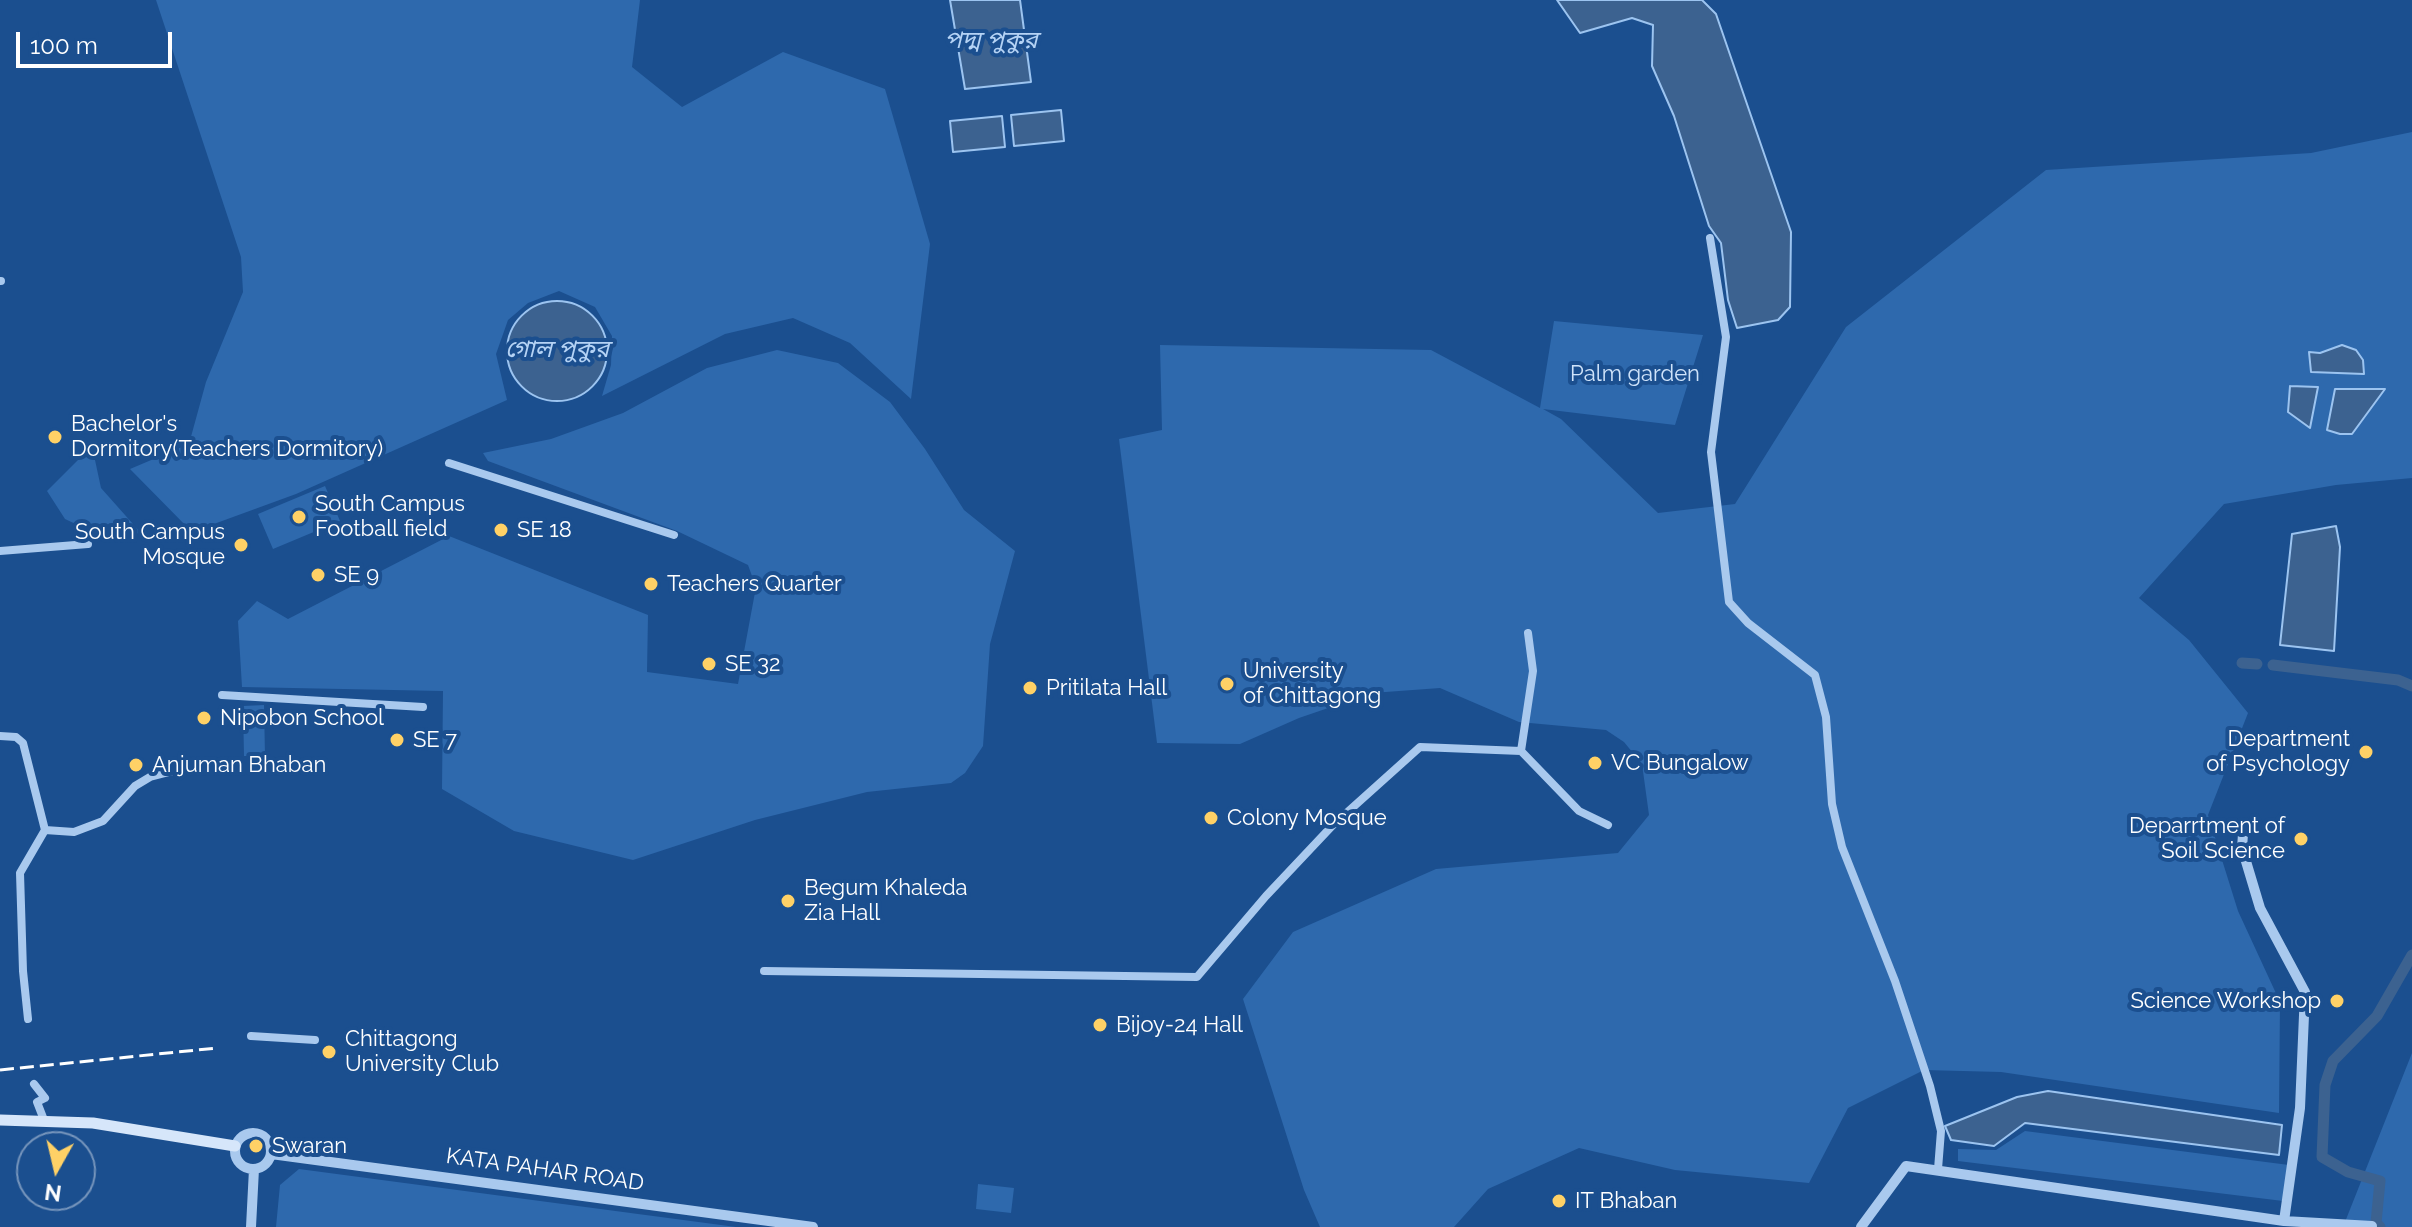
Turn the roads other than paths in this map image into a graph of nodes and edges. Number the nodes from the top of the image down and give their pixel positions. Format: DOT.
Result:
graph roads {
  1 [pos="1710,238"];
  2 [pos="449,463"];
  3 [pos="674,535"];
  4 [pos="88,544"];
  5 [pos="0,551"];
  6 [pos="1528,633"];
  7 [pos="222,695"];
  8 [pos="423,707"];
  9 [pos="0,736"];
  10 [pos="1521,751"];
  11 [pos="233,768"];
  12 [pos="1608,825"];
  13 [pos="45,830"];
  14 [pos="2243,834"];
  15 [pos="764,971"];
  16 [pos="28,1019"];
  17 [pos="251,1036"];
  18 [pos="315,1040"];
  19 [pos="34,1084"];
  20 [pos="0,1120"];
  21 [pos="44,1120"];
  22 [pos="235,1146"];
  23 [pos="271,1154"];
  24 [pos="293,1156"];
  25 [pos="254,1169"];
  26 [pos="1938,1169"];
  27 [pos="2284,1221"];
  28 [pos="2372,1226"];
  29 [pos="251,1227"];
  30 [pos="814,1227"];
  31 [pos="1861,1227"];
  1 -- 26 [label="street"];
  2 -- 3 [label="street"];
  4 -- 5 [label="street"];
  6 -- 10 [label="street"];
  7 -- 8 [label="street"];
  9 -- 13 [label="street"];
  10 -- 12 [label="street"];
  10 -- 15 [label="street"];
  11 -- 13 [label="street"];
  13 -- 16 [label="street"];
  14 -- 27 [label="street"];
  17 -- 18 [label="street"];
  19 -- 21 [label="street"];
  20 -- 21 [label="main road"];
  21 -- 22 [label="main road"];
  22 -- 23 [label="street"];
  22 -- 25 [label="street"];
  23 -- 25 [label="street"];
  23 -- 30 [label="street, KATA PAHAR ROAD"];
  24 -- 30 [label="street, KATA PAHAR ROAD"];
  25 -- 29 [label="street"];
  26 -- 27 [label="street"];
  26 -- 31 [label="street"];
  27 -- 28 [label="street"];
}
